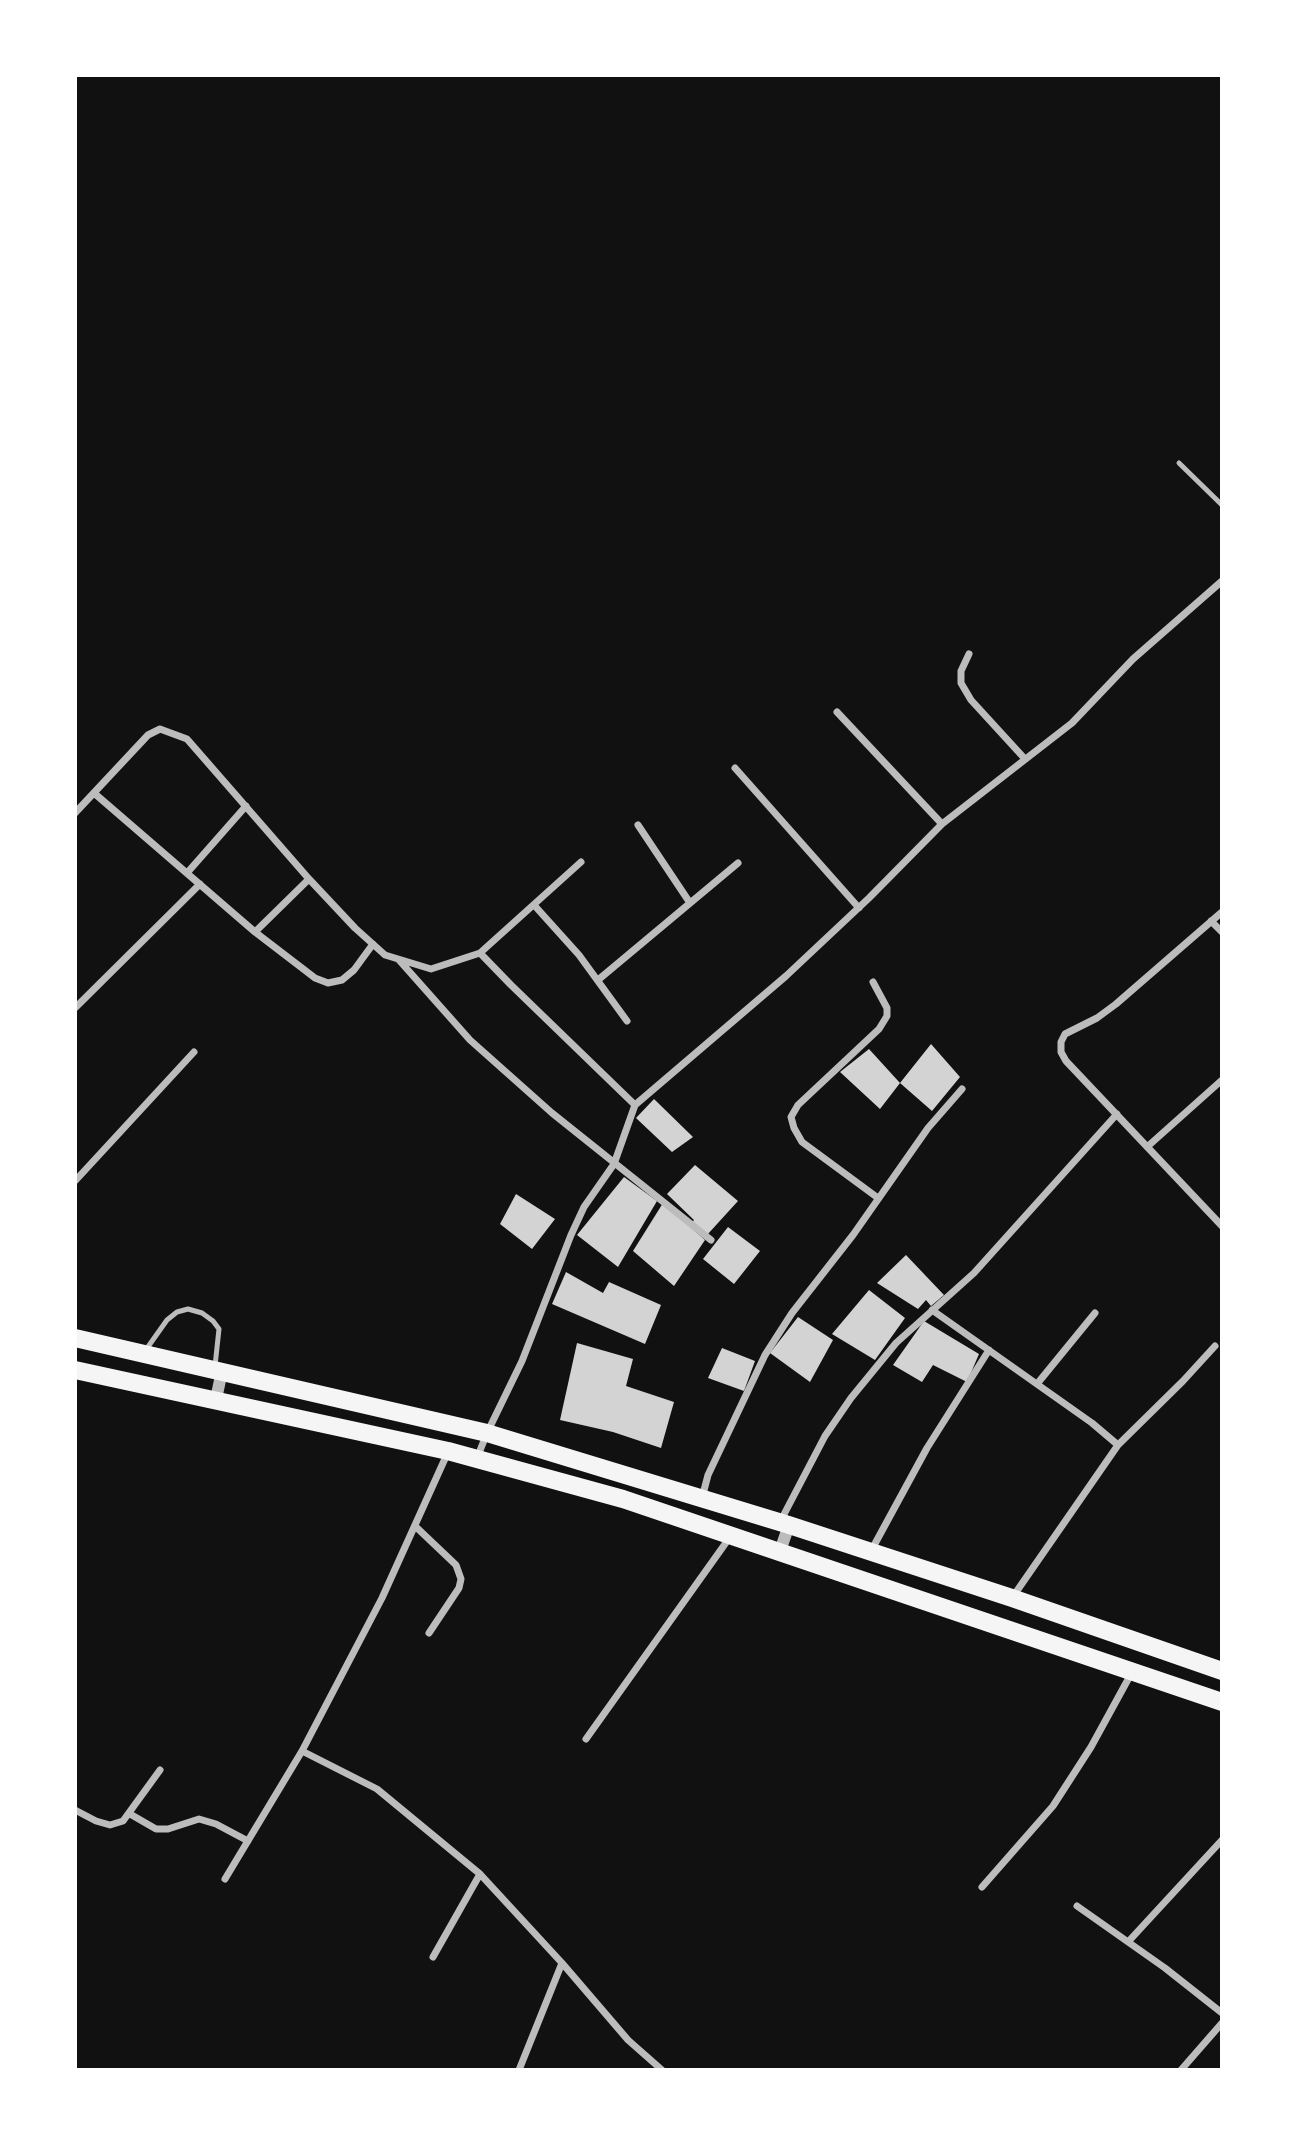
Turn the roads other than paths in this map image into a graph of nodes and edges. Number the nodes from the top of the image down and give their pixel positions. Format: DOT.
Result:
graph roads {
  1 [pos="1179,463"];
  2 [pos="1222,505"];
  3 [pos="1222,581"];
  4 [pos="970,654"];
  5 [pos="837,712"];
  6 [pos="1025,760"];
  7 [pos="735,768"];
  8 [pos="94,793"];
  9 [pos="246,806"];
  10 [pos="75,813"];
  11 [pos="942,824"];
  12 [pos="638,825"];
  13 [pos="582,862"];
  14 [pos="738,863"];
  15 [pos="187,873"];
  16 [pos="309,879"];
  17 [pos="200,884"];
  18 [pos="690,902"];
  19 [pos="534,905"];
  20 [pos="859,908"];
  21 [pos="1222,912"];
  22 [pos="1211,921"];
  23 [pos="255,932"];
  24 [pos="1222,932"];
  25 [pos="373,944"];
  26 [pos="480,953"];
  27 [pos="398,960"];
  28 [pos="598,980"];
  29 [pos="873,982"];
  30 [pos="75,1009"];
  31 [pos="627,1021"];
  32 [pos="194,1052"];
  33 [pos="1222,1080"];
  34 [pos="962,1089"];
  35 [pos="635,1105"];
  36 [pos="1117,1114"];
  37 [pos="1147,1147"];
  38 [pos="614,1164"];
  39 [pos="75,1181"];
  40 [pos="878,1198"];
  41 [pos="1218,1216"];
  42 [pos="1222,1226"];
  43 [pos="711,1240"];
  44 [pos="932,1310"];
  45 [pos="1095,1313"];
  46 [pos="75,1338"];
  47 [pos="1214,1346"];
  48 [pos="989,1350"];
  49 [pos="143,1353"];
  50 [pos="75,1370"];
  51 [pos="218,1370"];
  52 [pos="1037,1384"];
  53 [pos="216,1399"];
  54 [pos="487,1433"];
  55 [pos="1118,1445"];
  56 [pos="448,1451"];
  57 [pos="477,1459"];
  58 [pos="702,1499"];
  59 [pos="784,1524"];
  60 [pos="415,1526"];
  61 [pos="732,1535"];
  62 [pos="780,1550"];
  63 [pos="871,1552"];
  64 [pos="1012,1598"];
  65 [pos="429,1633"];
  66 [pos="1132,1671"];
  67 [pos="1222,1671"];
  68 [pos="1222,1702"];
  69 [pos="586,1739"];
  70 [pos="302,1751"];
  71 [pos="160,1770"];
  72 [pos="75,1810"];
  73 [pos="130,1814"];
  74 [pos="1222,1839"];
  75 [pos="248,1841"];
  76 [pos="480,1874"];
  77 [pos="225,1879"];
  78 [pos="982,1888"];
  79 [pos="1077,1906"];
  80 [pos="1128,1942"];
  81 [pos="433,1957"];
  82 [pos="562,1963"];
  83 [pos="1222,2013"];
  84 [pos="1222,2023"];
  85 [pos="519,2070"];
  86 [pos="662,2070"];
  87 [pos="1181,2070"];
  1 -- 2 [label="lane"];
  3 -- 6 [label="street"];
  4 -- 6 [label="street"];
  5 -- 11 [label="street"];
  6 -- 11 [label="street"];
  7 -- 20 [label="street"];
  8 -- 9 [label="street"];
  8 -- 10 [label="street"];
  8 -- 15 [label="street"];
  9 -- 15 [label="street"];
  9 -- 16 [label="street"];
  11 -- 20 [label="street"];
  12 -- 18 [label="street"];
  13 -- 19 [label="street"];
  14 -- 18 [label="street"];
  15 -- 17 [label="street"];
  16 -- 23 [label="street"];
  16 -- 25 [label="street"];
  17 -- 23 [label="street"];
  17 -- 30 [label="street"];
  18 -- 28 [label="street"];
  19 -- 26 [label="street"];
  19 -- 28 [label="street"];
  20 -- 35 [label="street"];
  21 -- 22 [label="street"];
  22 -- 24 [label="street"];
  22 -- 36 [label="street"];
  23 -- 25 [label="street"];
  25 -- 27 [label="street"];
  26 -- 27 [label="street"];
  26 -- 35 [label="street"];
  27 -- 38 [label="street"];
  28 -- 31 [label="street"];
  29 -- 40 [label="street"];
  32 -- 39 [label="street"];
  33 -- 37 [label="street"];
  34 -- 40 [label="street"];
  35 -- 38 [label="street"];
  36 -- 37 [label="street"];
  36 -- 44 [label="street"];
  37 -- 41 [label="street"];
  38 -- 43 [label="street"];
  38 -- 54 [label="street"];
  40 -- 58 [label="street"];
  41 -- 42 [label="street"];
  44 -- 48 [label="street"];
  44 -- 59 [label="street"];
  45 -- 52 [label="street"];
  46 -- 49 [label="main road"];
  47 -- 55 [label="street"];
  48 -- 52 [label="street"];
  48 -- 63 [label="street"];
  49 -- 51 [label="main road"];
  49 -- 51 [label="lane"];
  50 -- 53 [label="main road"];
  51 -- 53 [label="street"];
  51 -- 54 [label="main road"];
  52 -- 55 [label="street"];
  53 -- 56 [label="main road"];
  54 -- 57 [label="street"];
  54 -- 58 [label="main road"];
  55 -- 64 [label="street"];
  56 -- 57 [label="main road"];
  56 -- 60 [label="street"];
  57 -- 61 [label="main road"];
  58 -- 59 [label="main road"];
  59 -- 62 [label="street"];
  59 -- 63 [label="main road"];
  60 -- 65 [label="street"];
  60 -- 70 [label="street"];
  61 -- 62 [label="main road"];
  61 -- 69 [label="street"];
  62 -- 66 [label="main road"];
  63 -- 64 [label="main road"];
  64 -- 67 [label="main road"];
  66 -- 68 [label="main road"];
  66 -- 78 [label="street"];
  70 -- 75 [label="street"];
  70 -- 76 [label="street"];
  71 -- 73 [label="street"];
  72 -- 73 [label="street"];
  73 -- 75 [label="street"];
  74 -- 80 [label="street"];
  75 -- 77 [label="street"];
  76 -- 81 [label="street"];
  76 -- 82 [label="street"];
  79 -- 80 [label="street"];
  80 -- 83 [label="street"];
  82 -- 85 [label="street"];
  82 -- 86 [label="street"];
  84 -- 87 [label="street"];
}
